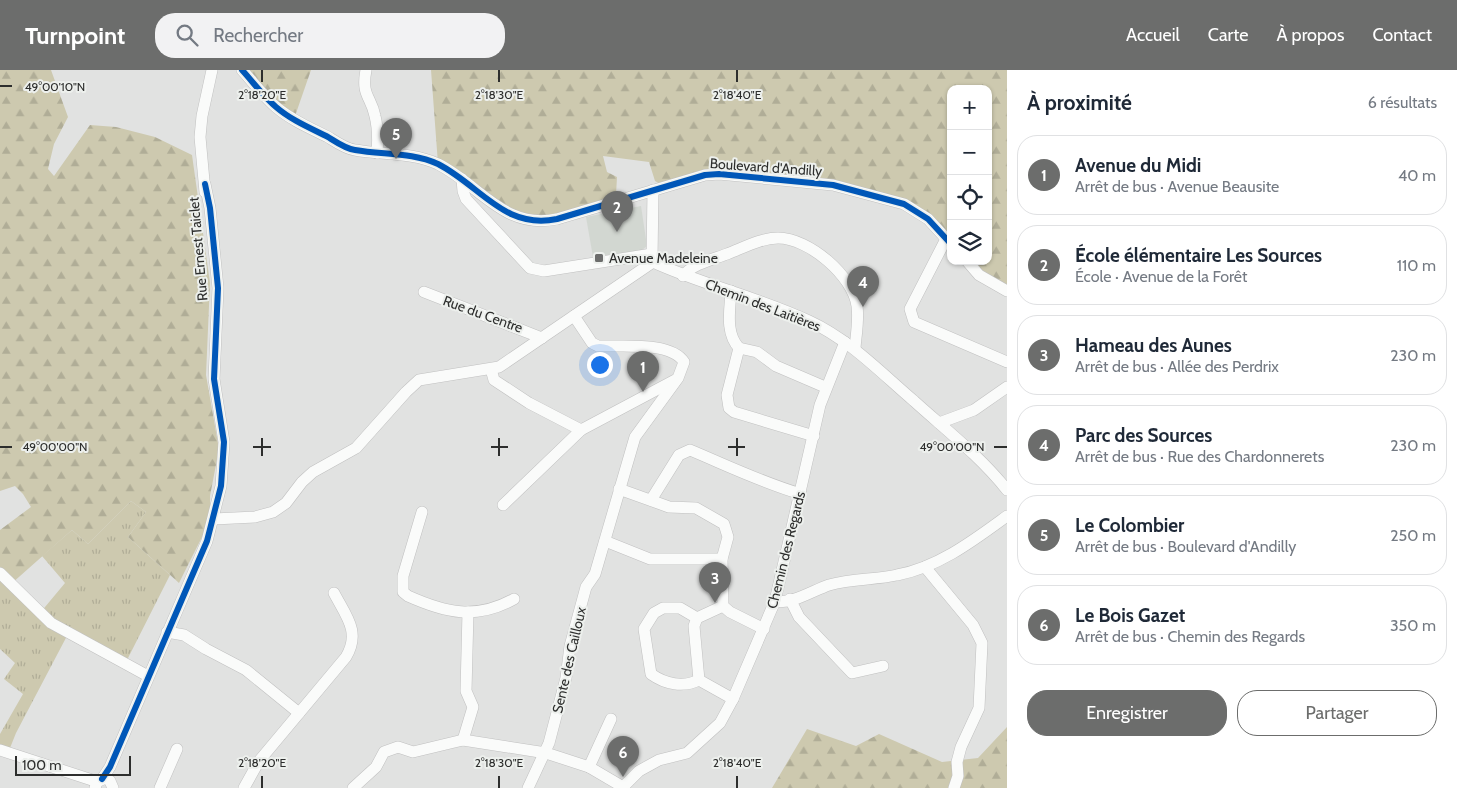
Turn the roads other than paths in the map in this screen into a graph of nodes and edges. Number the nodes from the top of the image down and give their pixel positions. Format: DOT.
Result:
graph roads {
  1 [pos="212,70"];
  2 [pos="242,70"];
  3 [pos="366,70"];
  4 [pos="377,153"];
  5 [pos="462,179"];
  6 [pos="205,184"];
  7 [pos="653,190"];
  8 [pos="947,240"];
  9 [pos="947,243"];
  10 [pos="652,258"];
  11 [pos="970,265"];
  12 [pos="683,276"];
  13 [pos="732,291"];
  14 [pos="1007,291"];
  15 [pos="424,292"];
  16 [pos="574,316"];
  17 [pos="542,338"];
  18 [pos="850,345"];
  19 [pos="739,348"];
  20 [pos="1007,362"];
  21 [pos="491,369"];
  22 [pos="678,378"];
  23 [pos="214,379"];
  24 [pos="825,387"];
  25 [pos="1007,387"];
  26 [pos="939,423"];
  27 [pos="581,430"];
  28 [pos="814,436"];
  29 [pos="619,489"];
  30 [pos="1007,490"];
  31 [pos="801,494"];
  32 [pos="651,500"];
  33 [pos="503,505"];
  34 [pos="422,512"];
  35 [pos="215,513"];
  36 [pos="1007,516"];
  37 [pos="605,542"];
  38 [pos="722,559"];
  39 [pos="925,567"];
  40 [pos="0,573"];
  41 [pos="334,593"];
  42 [pos="514,599"];
  43 [pos="790,599"];
  44 [pos="775,601"];
  45 [pos="723,606"];
  46 [pos="468,612"];
  47 [pos="697,618"];
  48 [pos="764,629"];
  49 [pos="167,632"];
  50 [pos="883,666"];
  51 [pos="148,676"];
  52 [pos="699,680"];
  53 [pos="734,699"];
  54 [pos="299,713"];
  55 [pos="611,719"];
  56 [pos="463,740"];
  57 [pos="177,749"];
  58 [pos="0,750"];
  59 [pos="546,753"];
  60 [pos="111,763"];
  61 [pos="590,767"];
  62 [pos="98,784"];
  63 [pos="113,787"];
  64 [pos="160,788"];
  65 [pos="244,788"];
  66 [pos="353,788"];
  67 [pos="528,788"];
  68 [pos="623,788"];
  69 [pos="954,788"];
  1 -- 6 [label="street, Rue Ernest Taiclet"];
  2 -- 4 [label="street, Boulevard d'Andilly"];
  3 -- 4 [label="street"];
  4 -- 5 [label="street, Boulevard d'Andilly"];
  5 -- 7 [label="street, Boulevard d'Andilly"];
  5 -- 10 [label="street"];
  6 -- 23 [label="street, Rue Ernest Taiclet"];
  6 -- 23 [label="street, Rue Ernest Taiclet"];
  7 -- 8 [label="street, Boulevard d'Andilly"];
  7 -- 10 [label="street"];
  9 -- 20 [label="street"];
  10 -- 12 [label="street, Chemin des Laitières"];
  10 -- 16 [label="street"];
  11 -- 14 [label="street"];
  12 -- 13 [label="street, Chemin des Laitières"];
  12 -- 18 [label="street, Chemin des Regards"];
  13 -- 18 [label="street, Chemin des Laitières"];
  13 -- 19 [label="street"];
  15 -- 17 [label="street, Rue du Centre"];
  16 -- 17 [label="street"];
  16 -- 22 [label="street"];
  17 -- 21 [label="street"];
  18 -- 24 [label="street, Chemin des Regards"];
  18 -- 26 [label="street, Chemin des Laitières"];
  19 -- 24 [label="street"];
  19 -- 28 [label="street"];
  21 -- 27 [label="street"];
  21 -- 35 [label="street"];
  22 -- 27 [label="street"];
  22 -- 29 [label="street, Sente des Cailloux"];
  23 -- 35 [label="street"];
  24 -- 28 [label="street, Chemin des Regards"];
  25 -- 26 [label="street"];
  26 -- 30 [label="street, Chemin des Laitières"];
  27 -- 33 [label="street"];
  28 -- 31 [label="street, Chemin des Regards"];
  29 -- 32 [label="street"];
  29 -- 37 [label="street, Sente des Cailloux"];
  31 -- 32 [label="street"];
  31 -- 44 [label="street, Chemin des Regards"];
  32 -- 38 [label="street"];
  34 -- 46 [label="street"];
  35 -- 49 [label="street"];
  36 -- 39 [label="street"];
  37 -- 38 [label="street"];
  37 -- 59 [label="street, Sente des Cailloux"];
  38 -- 45 [label="street"];
  39 -- 43 [label="street"];
  39 -- 69 [label="street"];
  40 -- 51 [label="street"];
  41 -- 54 [label="street"];
  42 -- 46 [label="street"];
  43 -- 44 [label="street"];
  43 -- 50 [label="street"];
  44 -- 48 [label="street, Chemin des Regards"];
  45 -- 47 [label="street"];
  45 -- 48 [label="street"];
  46 -- 56 [label="street"];
  47 -- 52 [label="street"];
  47 -- 52 [label="street"];
  48 -- 53 [label="street, Chemin des Regards"];
  49 -- 51 [label="street"];
  49 -- 54 [label="street"];
  51 -- 60 [label="street"];
  52 -- 53 [label="street"];
  53 -- 68 [label="street, Chemin des Regards"];
  54 -- 65 [label="street"];
  55 -- 61 [label="street"];
  56 -- 59 [label="street"];
  56 -- 66 [label="street"];
  57 -- 64 [label="street"];
  58 -- 62 [label="street"];
  59 -- 61 [label="street"];
  59 -- 67 [label="street, Sente des Cailloux"];
  60 -- 62 [label="street"];
  60 -- 63 [label="street"];
  61 -- 68 [label="street"];
  62 -- 63 [label="street"];
}
